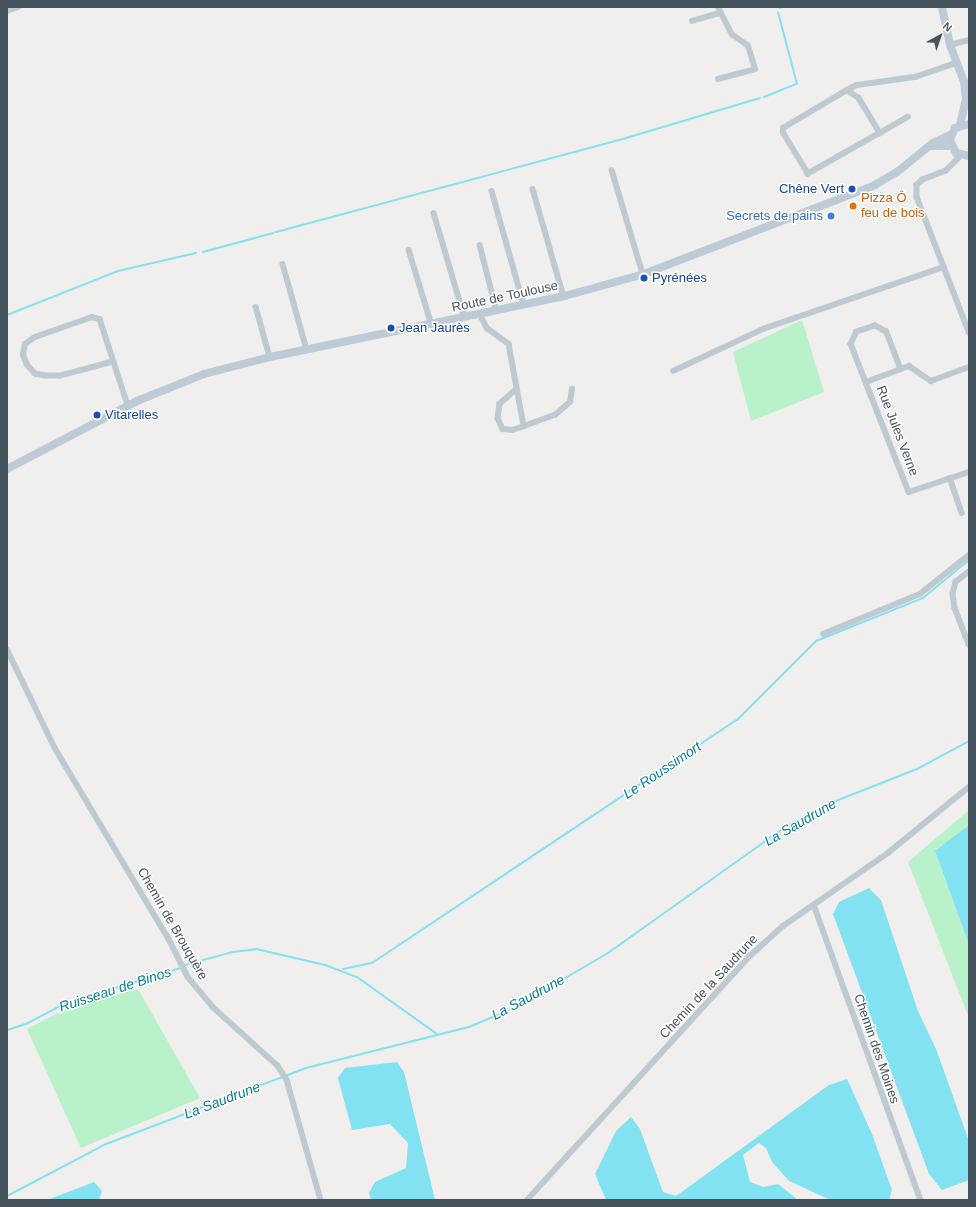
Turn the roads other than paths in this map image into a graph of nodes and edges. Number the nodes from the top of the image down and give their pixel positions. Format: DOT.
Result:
graph roads {
  1 [pos="18,7"];
  2 [pos="942,7"];
  3 [pos="719,10"];
  4 [pos="7,11"];
  5 [pos="692,21"];
  6 [pos="969,40"];
  7 [pos="950,45"];
  8 [pos="956,63"];
  9 [pos="718,79"];
  10 [pos="864,84"];
  11 [pos="847,90"];
  12 [pos="858,98"];
  13 [pos="967,102"];
  14 [pos="908,117"];
  15 [pos="969,124"];
  16 [pos="960,125"];
  17 [pos="880,133"];
  18 [pos="950,135"];
  19 [pos="931,146"];
  20 [pos="951,146"];
  21 [pos="965,156"];
  22 [pos="612,170"];
  23 [pos="533,189"];
  24 [pos="492,191"];
  25 [pos="434,213"];
  26 [pos="480,245"];
  27 [pos="409,250"];
  28 [pos="283,264"];
  29 [pos="944,266"];
  30 [pos="643,274"];
  31 [pos="564,296"];
  32 [pos="524,305"];
  33 [pos="256,307"];
  34 [pos="497,311"];
  35 [pos="480,314"];
  36 [pos="465,318"];
  37 [pos="432,325"];
  38 [pos="968,325"];
  39 [pos="969,332"];
  40 [pos="306,350"];
  41 [pos="270,357"];
  42 [pos="113,362"];
  43 [pos="969,366"];
  44 [pos="900,368"];
  45 [pos="673,371"];
  46 [pos="866,382"];
  47 [pos="572,389"];
  48 [pos="516,390"];
  49 [pos="128,405"];
  50 [pos="524,426"];
  51 [pos="7,469"];
  52 [pos="969,472"];
  53 [pos="950,478"];
  54 [pos="962,513"];
  55 [pos="969,555"];
  56 [pos="969,572"];
  57 [pos="823,634"];
  58 [pos="969,644"];
  59 [pos="7,649"];
  60 [pos="969,787"];
  61 [pos="814,905"];
  62 [pos="321,1200"];
  63 [pos="527,1200"];
  64 [pos="921,1200"];
  1 -- 4 [label="street"];
  2 -- 7 [label="main road"];
  3 -- 5 [label="street"];
  3 -- 9 [label="street"];
  6 -- 7 [label="street"];
  7 -- 8 [label="main road"];
  8 -- 10 [label="street"];
  8 -- 13 [label="main road"];
  10 -- 11 [label="street"];
  10 -- 12 [label="street"];
  11 -- 12 [label="street"];
  11 -- 17 [label="street"];
  12 -- 17 [label="street"];
  13 -- 16 [label="main road"];
  14 -- 17 [label="street"];
  15 -- 16 [label="main road"];
  16 -- 18 [label="main road, Route de Toulouse"];
  18 -- 19 [label="main road, Route de Toulouse"];
  18 -- 20 [label="main road"];
  19 -- 20 [label="main road"];
  19 -- 30 [label="main road, Route de Toulouse"];
  20 -- 21 [label="main road"];
  21 -- 29 [label="street"];
  22 -- 30 [label="street"];
  23 -- 31 [label="street"];
  24 -- 32 [label="street"];
  25 -- 36 [label="street"];
  26 -- 34 [label="street"];
  27 -- 37 [label="street"];
  28 -- 40 [label="street"];
  29 -- 38 [label="street"];
  29 -- 45 [label="street"];
  30 -- 31 [label="main road, Route de Toulouse"];
  31 -- 32 [label="main road, Route de Toulouse"];
  32 -- 34 [label="main road, Route de Toulouse"];
  33 -- 41 [label="street"];
  34 -- 35 [label="main road, Route de Toulouse"];
  35 -- 36 [label="main road, Route de Toulouse"];
  35 -- 48 [label="street"];
  36 -- 37 [label="main road, Route de Toulouse"];
  37 -- 40 [label="main road, Route de Toulouse"];
  38 -- 39 [label="street"];
  40 -- 41 [label="main road, Route de Toulouse"];
  41 -- 49 [label="main road, Route de Toulouse"];
  42 -- 42 [label="street"];
  42 -- 49 [label="street"];
  43 -- 44 [label="street"];
  44 -- 46 [label="street"];
  44 -- 46 [label="street"];
  46 -- 53 [label="street, Rue Jules Verne"];
  47 -- 50 [label="street"];
  48 -- 50 [label="street"];
  48 -- 50 [label="street"];
  49 -- 51 [label="main road, Route de Toulouse"];
  52 -- 53 [label="street, Rue Jules Verne"];
  53 -- 54 [label="street"];
  55 -- 57 [label="street"];
  56 -- 58 [label="street"];
  59 -- 62 [label="street, Chemin de Brouquère"];
  60 -- 61 [label="street, Chemin de la Saudrune"];
  61 -- 63 [label="street, Chemin de la Saudrune"];
  61 -- 64 [label="street, Chemin des Moines"];
}
